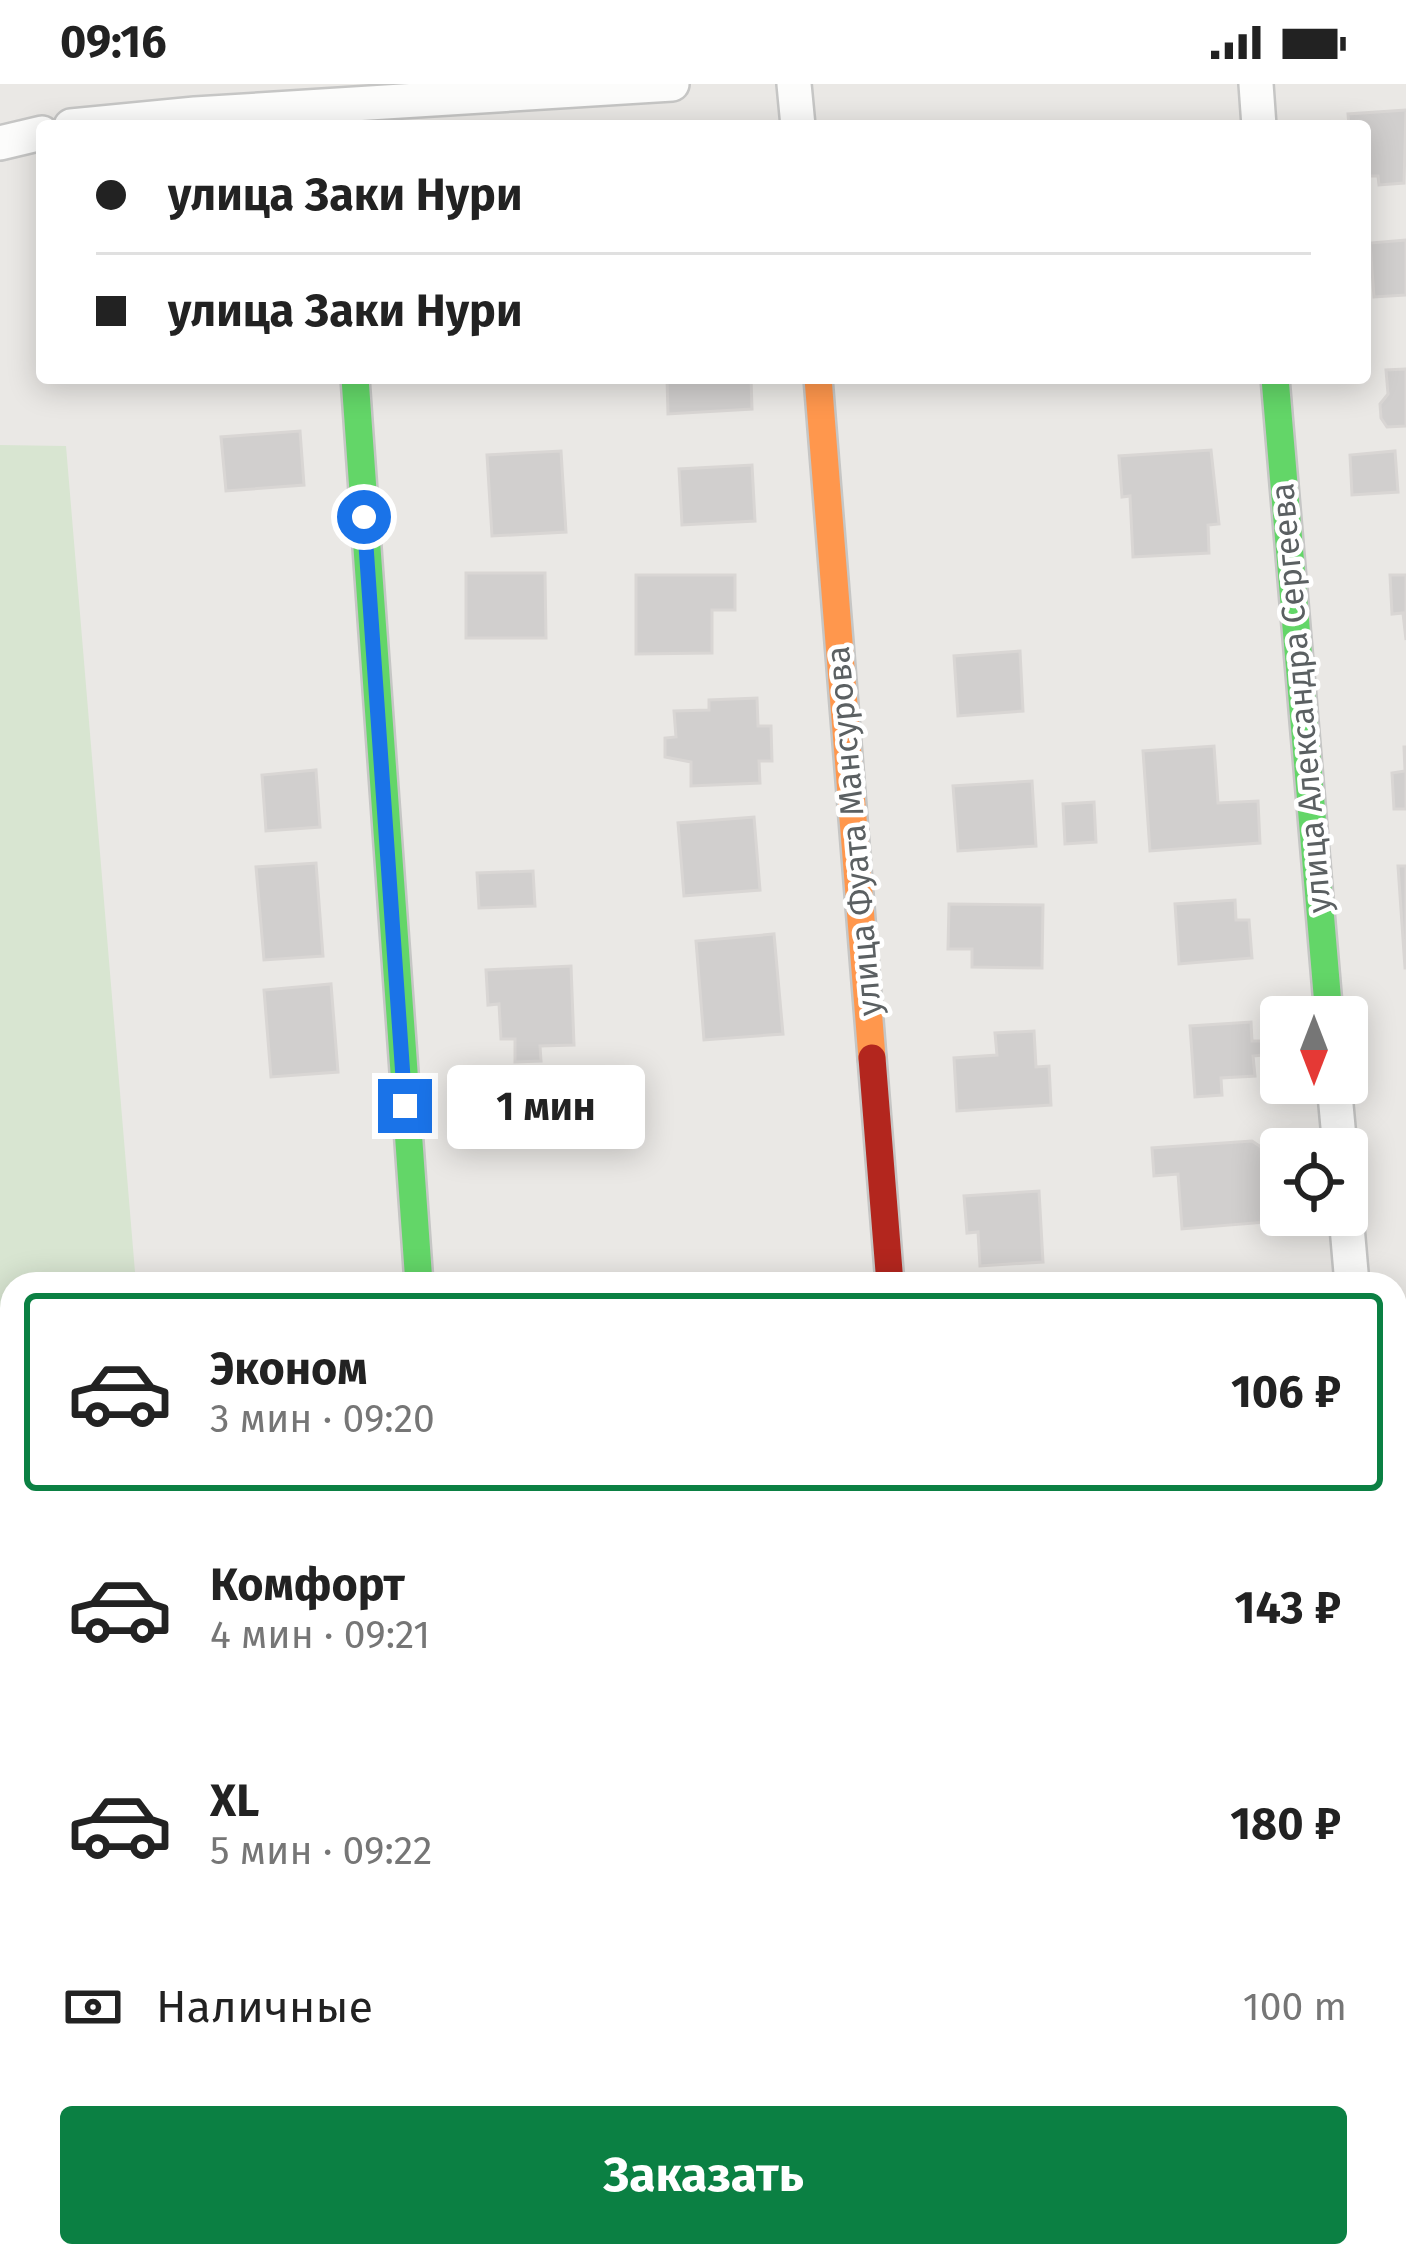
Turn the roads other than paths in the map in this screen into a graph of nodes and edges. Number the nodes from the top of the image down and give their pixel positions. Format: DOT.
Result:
graph roads {
  1 [pos="671,84"];
  2 [pos="794,84"];
  3 [pos="1256,84"];
  4 [pos="338,105"];
  5 [pos="147,120"];
  6 [pos="797,120"];
  7 [pos="1259,120"];
  8 [pos="36,134"];
  9 [pos="0,143"];
  10 [pos="356,384"];
  11 [pos="818,384"];
  12 [pos="1276,384"];
  13 [pos="1327,996"];
  14 [pos="1348,1236"];
  15 [pos="417,1272"];
  16 [pos="889,1272"];
  17 [pos="1351,1272"];
  1 -- 4 [label="street"];
  2 -- 6 [label="street"];
  3 -- 7 [label="street"];
  4 -- 5 [label="street"];
  8 -- 9 [label="street"];
  10 -- 15 [label="street"];
  11 -- 16 [label="street, улица Фуата Мансурова"];
  12 -- 13 [label="street, улица Александра Сергеева"];
  14 -- 17 [label="street"];
}
